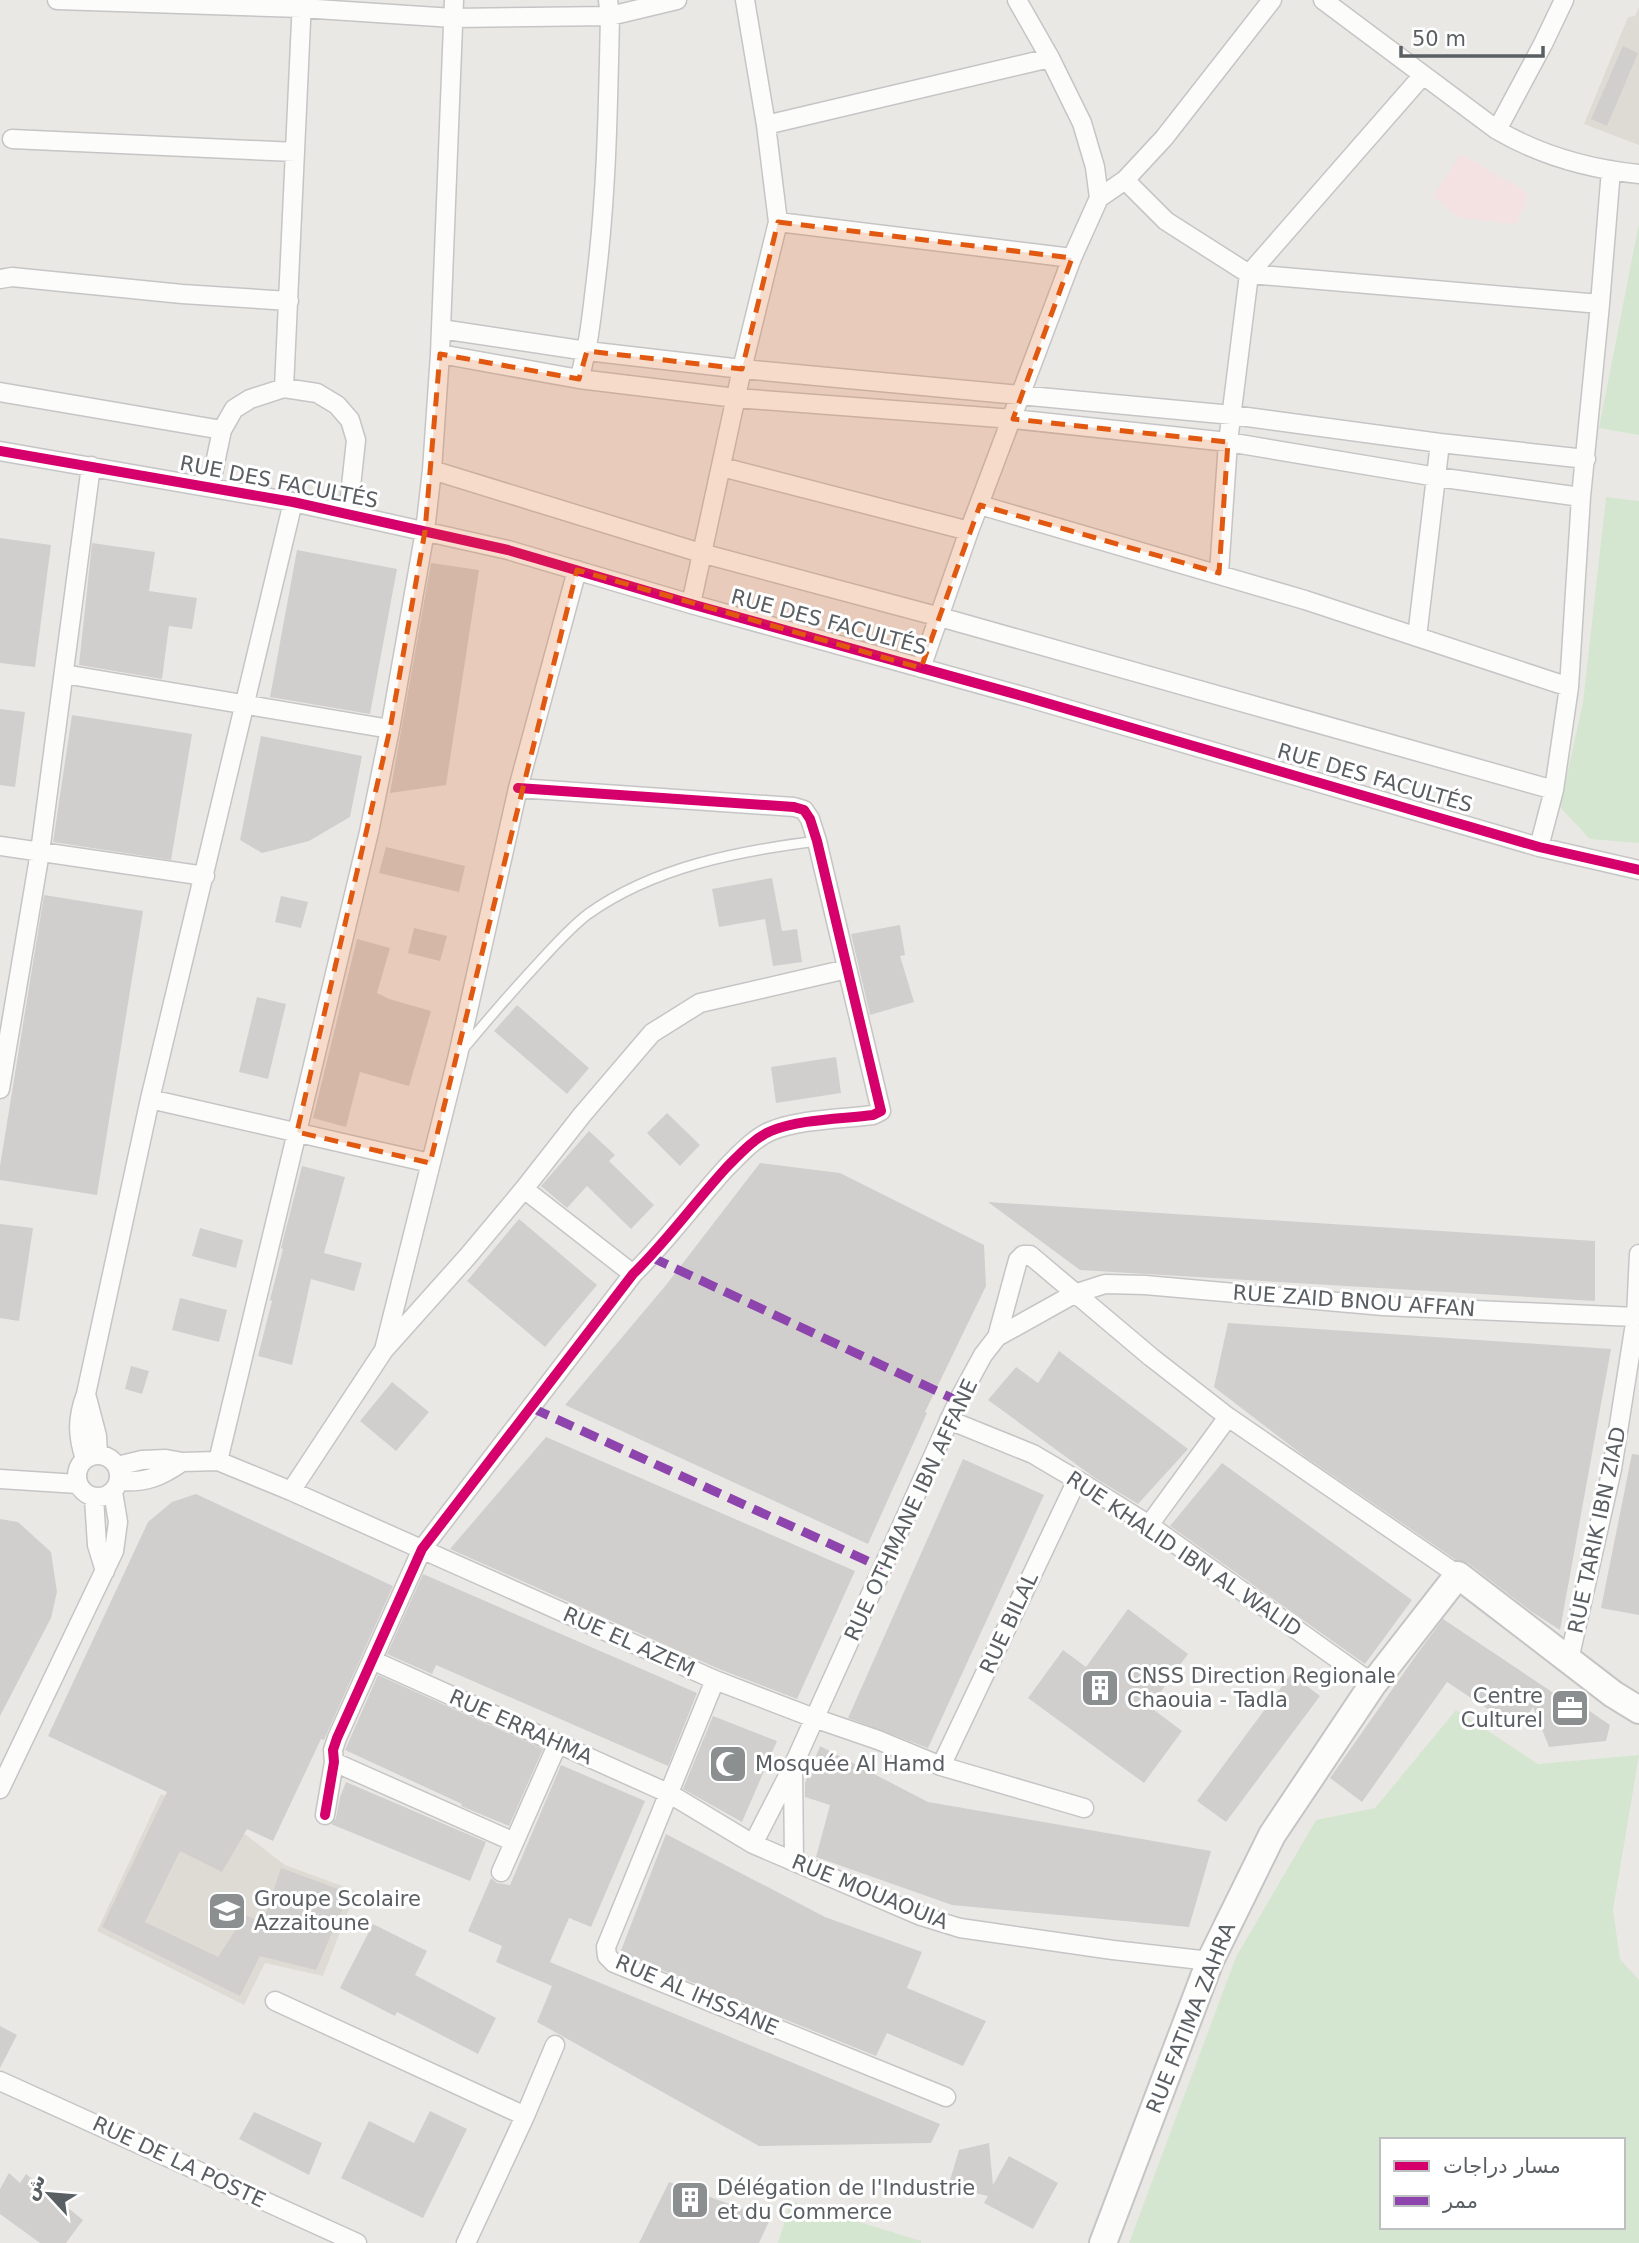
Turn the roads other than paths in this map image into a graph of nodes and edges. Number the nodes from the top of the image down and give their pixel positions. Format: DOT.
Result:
graph roads {
  1 [pos="57,0"];
  2 [pos="677,0"];
  3 [pos="745,0"];
  4 [pos="1017,0"];
  5 [pos="1272,0"];
  6 [pos="1323,0"];
  7 [pos="1564,0"];
  8 [pos="302,4"];
  9 [pos="609,8"];
  10 [pos="454,9"];
  11 [pos="1050,58"];
  12 [pos="1423,75"];
  13 [pos="766,125"];
  14 [pos="1497,130"];
  15 [pos="12,139"];
  16 [pos="295,152"];
  17 [pos="1611,170"];
  18 [pos="1639,174"];
  19 [pos="1125,180"];
  20 [pos="1099,198"];
  21 [pos="778,222"];
  22 [pos="1072,258"];
  23 [pos="1249,274"];
  24 [pos="0,279"];
  25 [pos="289,301"];
  26 [pos="1600,304"];
  27 [pos="441,329"];
  28 [pos="587,351"];
  29 [pos="440,354"];
  30 [pos="742,369"];
  31 [pos="579,379"];
  32 [pos="284,388"];
  33 [pos="0,392"];
  34 [pos="1021,397"];
  35 [pos="736,398"];
  36 [pos="1232,415"];
  37 [pos="1013,419"];
  38 [pos="222,430"];
  39 [pos="1228,442"];
  40 [pos="1440,443"];
  41 [pos="0,451"];
  42 [pos="1586,459"];
  43 [pos="91,466"];
  44 [pos="722,467"];
  45 [pos="432,470"];
  46 [pos="1437,477"];
  47 [pos="210,488"];
  48 [pos="1581,496"];
  49 [pos="293,502"];
  50 [pos="980,505"];
  51 [pos="348,514"];
  52 [pos="425,531"];
  53 [pos="969,531"];
  54 [pos="701,553"];
  55 [pos="577,570"];
  56 [pos="1219,573"];
  57 [pos="691,604"];
  58 [pos="940,617"];
  59 [pos="1417,637"];
  60 [pos="921,668"];
  61 [pos="64,674"];
  62 [pos="1569,687"];
  63 [pos="245,703"];
  64 [pos="390,729"];
  65 [pos="518,788"];
  66 [pos="1554,790"];
  67 [pos="817,841"];
  68 [pos="0,846"];
  69 [pos="1539,847"];
  70 [pos="40,852"];
  71 [pos="1639,870"];
  72 [pos="205,876"];
  73 [pos="846,969"];
  74 [pos="458,1055"];
  75 [pos="0,1089"];
  76 [pos="150,1099"];
  77 [pos="297,1132"];
  78 [pos="430,1163"];
  79 [pos="524,1189"];
  80 [pos="1639,1254"];
  81 [pos="633,1274"];
  82 [pos="1074,1294"];
  83 [pos="1636,1317"];
  84 [pos="998,1337"];
  85 [pos="384,1350"];
  86 [pos="1228,1418"];
  87 [pos="949,1420"];
  88 [pos="92,1457"];
  89 [pos="218,1461"];
  90 [pos="0,1479"];
  91 [pos="117,1480"];
  92 [pos="1077,1480"];
  93 [pos="78,1484"];
  94 [pos="291,1491"];
  95 [pos="94,1498"];
  96 [pos="1149,1525"];
  97 [pos="422,1549"];
  98 [pos="105,1571"];
  99 [pos="1458,1575"];
  100 [pos="372,1660"];
  101 [pos="1569,1660"];
  102 [pos="715,1680"];
  103 [pos="1373,1684"];
  104 [pos="1639,1710"];
  105 [pos="814,1718"];
  106 [pos="558,1743"];
  107 [pos="334,1762"];
  108 [pos="793,1766"];
  109 [pos="941,1766"];
  110 [pos="0,1789"];
  111 [pos="670,1794"];
  112 [pos="1084,1808"];
  113 [pos="326,1815"];
  114 [pos="514,1842"];
  115 [pos="753,1843"];
  116 [pos="794,1861"];
  117 [pos="501,1872"];
  118 [pos="1210,1961"];
  119 [pos="275,2001"];
  120 [pos="555,2045"];
  121 [pos="0,2081"];
  122 [pos="946,2097"];
  123 [pos="525,2116"];
  124 [pos="357,2243"];
  125 [pos="466,2243"];
  126 [pos="1103,2243"];
  1 -- 8 [label="street"];
  2 -- 9 [label="street"];
  3 -- 13 [label="street"];
  4 -- 11 [label="street"];
  5 -- 19 [label="street"];
  6 -- 12 [label="street"];
  7 -- 14 [label="street"];
  8 -- 10 [label="street"];
  8 -- 16 [label="street"];
  9 -- 10 [label="street"];
  9 -- 28 [label="street"];
  10 -- 27 [label="street"];
  11 -- 13 [label="street"];
  11 -- 20 [label="street"];
  12 -- 14 [label="street"];
  12 -- 23 [label="street"];
  13 -- 21 [label="street"];
  14 -- 17 [label="street"];
  15 -- 16 [label="street"];
  16 -- 25 [label="street"];
  17 -- 18 [label="street"];
  17 -- 26 [label="street"];
  19 -- 20 [label="street"];
  19 -- 23 [label="street"];
  20 -- 22 [label="street"];
  21 -- 22 [label="street"];
  21 -- 30 [label="street"];
  22 -- 34 [label="street"];
  23 -- 26 [label="street"];
  23 -- 36 [label="street"];
  24 -- 25 [label="street"];
  25 -- 32 [label="street"];
  26 -- 42 [label="street"];
  27 -- 28 [label="street"];
  27 -- 29 [label="street"];
  28 -- 30 [label="street"];
  28 -- 31 [label="street"];
  29 -- 31 [label="street"];
  29 -- 45 [label="street"];
  30 -- 34 [label="street"];
  30 -- 35 [label="street"];
  31 -- 35 [label="street"];
  32 -- 38 [label="street"];
  32 -- 51 [label="street"];
  33 -- 38 [label="street"];
  34 -- 36 [label="street"];
  34 -- 37 [label="street"];
  35 -- 37 [label="street"];
  35 -- 44 [label="street"];
  36 -- 39 [label="street"];
  36 -- 40 [label="street"];
  37 -- 39 [label="street"];
  37 -- 50 [label="street"];
  38 -- 47 [label="street"];
  39 -- 46 [label="street"];
  39 -- 56 [label="street"];
  40 -- 42 [label="street"];
  40 -- 46 [label="street"];
  41 -- 43 [label="street, RUE DES FACULTÉS"];
  42 -- 48 [label="street"];
  43 -- 47 [label="street, RUE DES FACULTÉS"];
  43 -- 61 [label="street"];
  44 -- 53 [label="street"];
  44 -- 54 [label="street"];
  45 -- 52 [label="street"];
  45 -- 54 [label="street"];
  46 -- 48 [label="street"];
  46 -- 59 [label="street"];
  47 -- 49 [label="street, RUE DES FACULTÉS"];
  48 -- 62 [label="street"];
  49 -- 51 [label="street, RUE DES FACULTÉS"];
  49 -- 63 [label="street"];
  50 -- 53 [label="street"];
  50 -- 56 [label="street"];
  51 -- 52 [label="street, RUE DES FACULTÉS"];
  52 -- 55 [label="street, RUE DES FACULTÉS"];
  52 -- 64 [label="street"];
  53 -- 58 [label="street"];
  54 -- 57 [label="street"];
  54 -- 58 [label="street"];
  55 -- 57 [label="street, RUE DES FACULTÉS"];
  55 -- 65 [label="street"];
  56 -- 59 [label="street"];
  57 -- 60 [label="street, RUE DES FACULTÉS"];
  58 -- 60 [label="street"];
  58 -- 66 [label="street"];
  59 -- 62 [label="street"];
  60 -- 69 [label="street, RUE DES FACULTÉS"];
  61 -- 63 [label="street"];
  61 -- 70 [label="street"];
  62 -- 66 [label="street"];
  63 -- 64 [label="street"];
  63 -- 72 [label="street"];
  64 -- 77 [label="street"];
  65 -- 67 [label="street"];
  65 -- 74 [label="street"];
  66 -- 69 [label="street"];
  67 -- 73 [label="street"];
  67 -- 74 [label="lane"];
  68 -- 70 [label="street"];
  69 -- 71 [label="street, RUE DES FACULTÉS"];
  70 -- 72 [label="street"];
  70 -- 75 [label="street"];
  72 -- 76 [label="street"];
  73 -- 79 [label="street"];
  73 -- 81 [label="street"];
  74 -- 78 [label="street"];
  76 -- 77 [label="street"];
  76 -- 88 [label="street"];
  77 -- 78 [label="street"];
  77 -- 89 [label="street"];
  78 -- 85 [label="street"];
  79 -- 81 [label="street"];
  79 -- 85 [label="street"];
  80 -- 83 [label="street, RUE TARIK IBN ZIAD"];
  81 -- 97 [label="street"];
  82 -- 83 [label="street, RUE ZAID BNOU AFFAN"];
  82 -- 84 [label="street, RUE OTHMANE IBN AFFANE"];
  82 -- 84 [label="street"];
  82 -- 86 [label="street"];
  83 -- 101 [label="street, RUE TARIK IBN ZIAD"];
  84 -- 87 [label="street, RUE OTHMANE IBN AFFANE"];
  85 -- 94 [label="street"];
  86 -- 96 [label="street"];
  86 -- 99 [label="street"];
  87 -- 92 [label="street, RUE KHALID IBN AL WALID"];
  87 -- 105 [label="street, RUE OTHMANE IBN AFFANE"];
  88 -- 91 [label="street"];
  88 -- 93 [label="street"];
  89 -- 91 [label="street, RUE EL AZEM"];
  89 -- 94 [label="street, RUE EL AZEM"];
  90 -- 93 [label="street"];
  91 -- 95 [label="street"];
  91 -- 98 [label="street"];
  92 -- 96 [label="street, RUE KHALID IBN AL WALID"];
  92 -- 109 [label="street, RUE BILAL"];
  93 -- 95 [label="street"];
  94 -- 97 [label="street, RUE EL AZEM"];
  95 -- 98 [label="street"];
  96 -- 103 [label="street, RUE KHALID IBN AL WALID"];
  97 -- 100 [label="street"];
  97 -- 102 [label="street, RUE EL AZEM"];
  98 -- 110 [label="street"];
  99 -- 101 [label="street"];
  99 -- 103 [label="street, RUE FATIMA ZAHRA"];
  100 -- 106 [label="street, RUE ERRAHMA"];
  100 -- 107 [label="street"];
  101 -- 104 [label="street"];
  102 -- 105 [label="street, RUE EL AZEM"];
  102 -- 111 [label="street, RUE AL IHSSANE"];
  103 -- 118 [label="street, RUE FATIMA ZAHRA"];
  105 -- 108 [label="street, RUE OTHMANE IBN AFFANE"];
  105 -- 109 [label="street, RUE EL AZEM"];
  106 -- 111 [label="street, RUE ERRAHMA"];
  106 -- 114 [label="street"];
  107 -- 113 [label="street"];
  107 -- 114 [label="street"];
  108 -- 115 [label="street, RUE OTHMANE IBN AFFANE"];
  108 -- 116 [label="street, RUE OTHMANE IBN AFFANE"];
  109 -- 112 [label="street, RUE EL AZEM"];
  111 -- 115 [label="street, RUE MOUAOUIA"];
  111 -- 122 [label="street, RUE AL IHSSANE"];
  114 -- 117 [label="street"];
  115 -- 116 [label="street, RUE MOUAOUIA"];
  116 -- 118 [label="street, RUE MOUAOUIA"];
  118 -- 126 [label="street, RUE FATIMA ZAHRA"];
  119 -- 123 [label="street"];
  120 -- 123 [label="street"];
  121 -- 124 [label="street, RUE DE LA POSTE"];
  123 -- 125 [label="street"];
}
